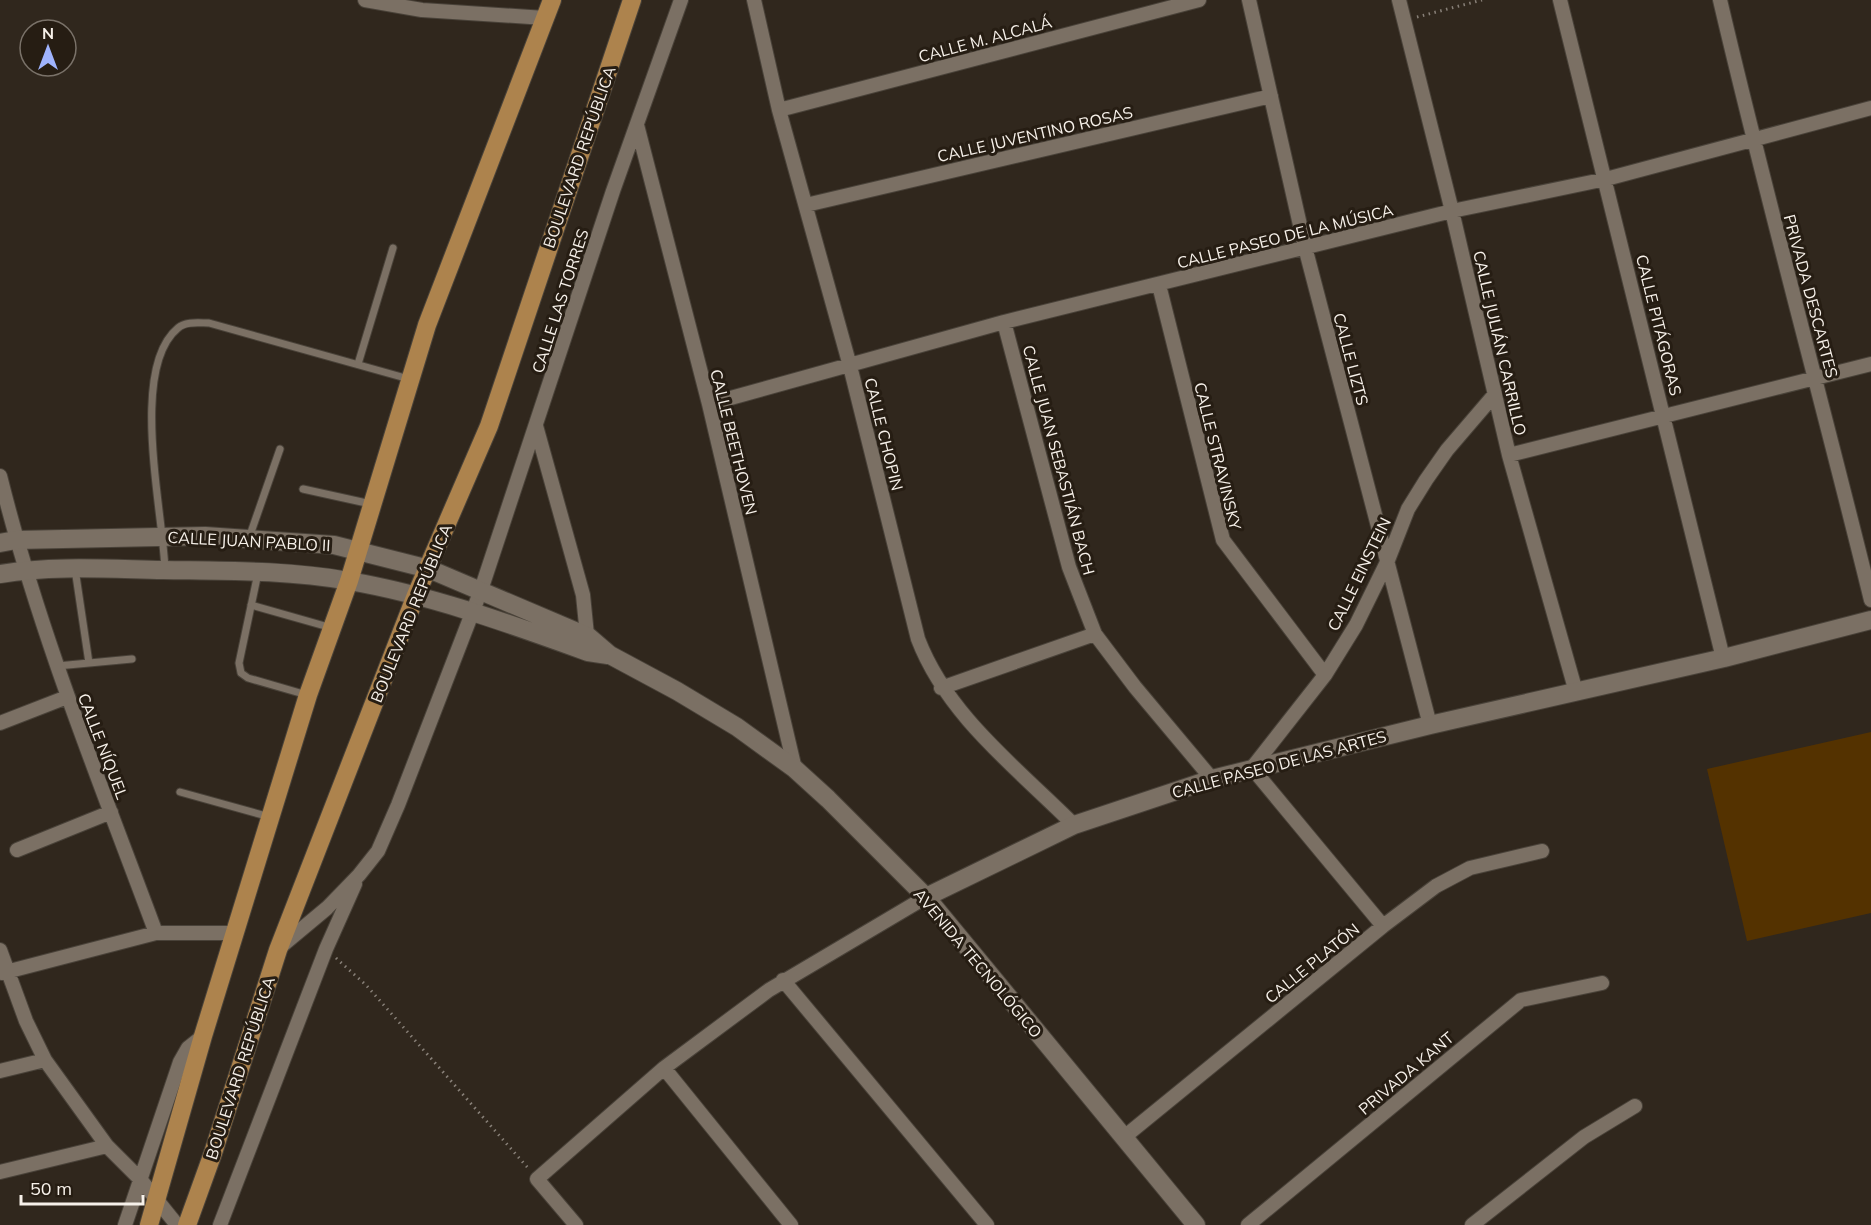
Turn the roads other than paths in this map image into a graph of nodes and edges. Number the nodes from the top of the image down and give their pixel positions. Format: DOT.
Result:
graph roads {
  1 [pos="365,0"];
  2 [pos="552,0"];
  3 [pos="632,0"];
  4 [pos="681,0"];
  5 [pos="754,0"];
  6 [pos="1199,0"];
  7 [pos="1249,0"];
  8 [pos="1399,0"];
  9 [pos="1560,0"];
  10 [pos="1720,0"];
  11 [pos="545,18"];
  12 [pos="1271,96"];
  13 [pos="1871,108"];
  14 [pos="779,110"];
  15 [pos="637,124"];
  16 [pos="1753,141"];
  17 [pos="1605,179"];
  18 [pos="806,205"];
  19 [pos="1452,211"];
  20 [pos="1305,247"];
  21 [pos="393,248"];
  22 [pos="1158,285"];
  23 [pos="1004,322"];
  24 [pos="358,364"];
  25 [pos="1871,364"];
  26 [pos="850,366"];
  27 [pos="1816,378"];
  28 [pos="410,379"];
  29 [pos="1495,394"];
  30 [pos="709,404"];
  31 [pos="1665,415"];
  32 [pos="537,426"];
  33 [pos="280,449"];
  34 [pos="1509,455"];
  35 [pos="0,476"];
  36 [pos="303,489"];
  37 [pos="371,505"];
  38 [pos="164,536"];
  39 [pos="249,538"];
  40 [pos="8,542"];
  41 [pos="358,550"];
  42 [pos="1388,560"];
  43 [pos="75,568"];
  44 [pos="429,569"];
  45 [pos="24,570"];
  46 [pos="165,570"];
  47 [pos="258,571"];
  48 [pos="0,574"];
  49 [pos="349,581"];
  50 [pos="481,590"];
  51 [pos="416,595"];
  52 [pos="1871,600"];
  53 [pos="251,605"];
  54 [pos="472,613"];
  55 [pos="1871,620"];
  56 [pos="332,628"];
  57 [pos="1095,633"];
  58 [pos="588,644"];
  59 [pos="610,655"];
  60 [pos="1723,658"];
  61 [pos="132,659"];
  62 [pos="89,663"];
  63 [pos="57,666"];
  64 [pos="1325,675"];
  65 [pos="941,688"];
  66 [pos="1576,692"];
  67 [pos="308,695"];
  68 [pos="67,697"];
  69 [pos="0,723"];
  70 [pos="1430,725"];
  71 [pos="1252,768"];
  72 [pos="795,770"];
  73 [pos="1212,779"];
  74 [pos="180,792"];
  75 [pos="111,812"];
  76 [pos="271,817"];
  77 [pos="1074,825"];
  78 [pos="17,850"];
  79 [pos="1542,851"];
  80 [pos="359,875"];
  81 [pos="926,897"];
  82 [pos="1383,926"];
  83 [pos="156,933"];
  84 [pos="236,933"];
  85 [pos="0,950"];
  86 [pos="278,950"];
  87 [pos="4,973"];
  88 [pos="783,980"];
  89 [pos="1602,983"];
  90 [pos="203,1036"];
  91 [pos="45,1060"];
  92 [pos="664,1068"];
  93 [pos="0,1071"];
  94 [pos="1635,1106"];
  95 [pos="1123,1138"];
  96 [pos="107,1146"];
  97 [pos="0,1172"];
  98 [pos="140,1179"];
  99 [pos="156,1198"];
  100 [pos="125,1225"];
  101 [pos="149,1225"];
  102 [pos="177,1225"];
  103 [pos="187,1225"];
  104 [pos="220,1225"];
  105 [pos="576,1225"];
  106 [pos="791,1225"];
  107 [pos="987,1225"];
  108 [pos="1196,1225"];
  109 [pos="1248,1225"];
  110 [pos="1472,1225"];
  1 -- 11 [label="street"];
  2 -- 11 [label="main road"];
  3 -- 44 [label="main road, BOULEVARD REPÚBLICA"];
  4 -- 15 [label="street, CALLE LAS TORRES"];
  5 -- 14 [label="street, CALLE CHOPIN"];
  6 -- 14 [label="street, CALLE M. ALCALÁ"];
  7 -- 12 [label="street, CALLE LIZTS"];
  8 -- 19 [label="street, CALLE JULIÁN CARRILLO"];
  9 -- 17 [label="street, CALLE PITÁGORAS"];
  10 -- 16 [label="street, PRIVADA DESCARTES"];
  11 -- 28 [label="main road"];
  12 -- 18 [label="street, CALLE JUVENTINO ROSAS"];
  12 -- 20 [label="street, CALLE LIZTS"];
  13 -- 16 [label="street, CALLE PASEO DE LA MÚSICA"];
  14 -- 18 [label="street, CALLE CHOPIN"];
  15 -- 30 [label="street, CALLE BEETHOVEN"];
  15 -- 32 [label="street, CALLE LAS TORRES"];
  16 -- 17 [label="street, CALLE PASEO DE LA MÚSICA"];
  16 -- 27 [label="street, PRIVADA DESCARTES"];
  17 -- 19 [label="street, CALLE PASEO DE LA MÚSICA"];
  17 -- 31 [label="street, CALLE PITÁGORAS"];
  18 -- 26 [label="street, CALLE CHOPIN"];
  19 -- 20 [label="street, CALLE PASEO DE LA MÚSICA"];
  19 -- 29 [label="street, CALLE JULIÁN CARRILLO"];
  20 -- 22 [label="street, CALLE PASEO DE LA MÚSICA"];
  20 -- 42 [label="street, CALLE LIZTS"];
  21 -- 24 [label="lane"];
  22 -- 23 [label="street, CALLE PASEO DE LA MÚSICA"];
  22 -- 64 [label="street, CALLE STRAVINSKY"];
  23 -- 26 [label="street, CALLE PASEO DE LA MÚSICA"];
  23 -- 57 [label="street, CALLE JUAN SEBASTIÁN BACH"];
  24 -- 28 [label="lane"];
  24 -- 38 [label="lane"];
  25 -- 27 [label="street"];
  26 -- 30 [label="street, CALLE PASEO DE LA MÚSICA"];
  26 -- 65 [label="street, CALLE CHOPIN"];
  27 -- 31 [label="street"];
  27 -- 52 [label="street, PRIVADA DESCARTES"];
  28 -- 37 [label="main road"];
  29 -- 34 [label="street, CALLE JULIÁN CARRILLO"];
  29 -- 42 [label="street, CALLE EINSTEIN"];
  30 -- 72 [label="street, CALLE BEETHOVEN"];
  31 -- 34 [label="street"];
  31 -- 60 [label="street, CALLE PITÁGORAS"];
  32 -- 50 [label="street, CALLE LAS TORRES"];
  32 -- 58 [label="street"];
  33 -- 39 [label="lane"];
  34 -- 66 [label="street, CALLE JULIÁN CARRILLO"];
  35 -- 40 [label="street, CALLE NÍQUEL"];
  36 -- 37 [label="lane"];
  37 -- 41 [label="main road"];
  38 -- 39 [label="main road, CALLE JUAN PABLO II"];
  38 -- 40 [label="main road, CALLE JUAN PABLO II"];
  38 -- 46 [label="lane"];
  39 -- 41 [label="main road, CALLE JUAN PABLO II"];
  40 -- 45 [label="street, CALLE NÍQUEL"];
  41 -- 44 [label="main road, CALLE JUAN PABLO II"];
  41 -- 49 [label="main road"];
  42 -- 64 [label="street, CALLE EINSTEIN"];
  42 -- 70 [label="street, CALLE LIZTS"];
  43 -- 45 [label="main road, CALLE JUAN PABLO II"];
  43 -- 46 [label="main road, CALLE JUAN PABLO II"];
  43 -- 62 [label="lane"];
  44 -- 50 [label="main road, CALLE JUAN PABLO II"];
  44 -- 51 [label="main road, BOULEVARD REPÚBLICA"];
  45 -- 48 [label="main road, CALLE JUAN PABLO II"];
  45 -- 63 [label="street, CALLE NÍQUEL"];
  46 -- 47 [label="main road, CALLE JUAN PABLO II"];
  47 -- 49 [label="main road, CALLE JUAN PABLO II"];
  47 -- 53 [label="lane"];
  49 -- 51 [label="main road, CALLE JUAN PABLO II"];
  49 -- 56 [label="main road"];
  50 -- 54 [label="street, CALLE LAS TORRES"];
  50 -- 58 [label="main road, CALLE JUAN PABLO II"];
  51 -- 54 [label="main road, CALLE JUAN PABLO II"];
  51 -- 86 [label="main road, BOULEVARD REPÚBLICA"];
  53 -- 56 [label="lane"];
  53 -- 67 [label="lane"];
  54 -- 58 [label="main road, CALLE JUAN PABLO II"];
  54 -- 80 [label="street, CALLE LAS TORRES"];
  55 -- 60 [label="main road, CALLE PASEO DE LAS ARTES"];
  56 -- 67 [label="main road"];
  57 -- 65 [label="street"];
  57 -- 73 [label="street, CALLE JUAN SEBASTIÁN BACH"];
  58 -- 59 [label="main road, CALLE JUAN PABLO II"];
  59 -- 72 [label="main road, AVENIDA TECNOLÓGICO"];
  60 -- 66 [label="main road, CALLE PASEO DE LAS ARTES"];
  61 -- 62 [label="lane"];
  62 -- 63 [label="lane"];
  63 -- 68 [label="street, CALLE NÍQUEL"];
  64 -- 71 [label="street, CALLE EINSTEIN"];
  65 -- 77 [label="street, CALLE CHOPIN"];
  66 -- 70 [label="main road, CALLE PASEO DE LAS ARTES"];
  67 -- 76 [label="main road"];
  68 -- 69 [label="street"];
  68 -- 75 [label="street, CALLE NÍQUEL"];
  70 -- 71 [label="main road, CALLE PASEO DE LAS ARTES"];
  71 -- 73 [label="main road, CALLE PASEO DE LAS ARTES"];
  71 -- 82 [label="street"];
  72 -- 81 [label="main road, AVENIDA TECNOLÓGICO"];
  73 -- 77 [label="main road, CALLE PASEO DE LAS ARTES"];
  74 -- 76 [label="lane"];
  75 -- 78 [label="street"];
  75 -- 83 [label="street, CALLE NÍQUEL"];
  76 -- 84 [label="main road"];
  77 -- 81 [label="main road, CALLE PASEO DE LAS ARTES"];
  79 -- 82 [label="street, CALLE PLATÓN"];
  80 -- 86 [label="street"];
  80 -- 104 [label="street"];
  81 -- 88 [label="street, CALLE PASEO DE LAS ARTES"];
  81 -- 95 [label="main road, AVENIDA TECNOLÓGICO"];
  82 -- 95 [label="street, CALLE PLATÓN"];
  83 -- 84 [label="street"];
  83 -- 87 [label="street"];
  84 -- 90 [label="main road"];
  85 -- 87 [label="street"];
  86 -- 103 [label="main road, BOULEVARD REPÚBLICA"];
  87 -- 91 [label="street"];
  88 -- 92 [label="street, CALLE PASEO DE LAS ARTES"];
  88 -- 107 [label="street"];
  89 -- 109 [label="street, PRIVADA KANT"];
  90 -- 98 [label="street"];
  90 -- 99 [label="main road"];
  91 -- 93 [label="street"];
  91 -- 96 [label="street"];
  92 -- 105 [label="street, CALLE PASEO DE LAS ARTES"];
  92 -- 106 [label="street"];
  94 -- 110 [label="street"];
  95 -- 108 [label="main road, AVENIDA TECNOLÓGICO"];
  96 -- 97 [label="street"];
  96 -- 98 [label="street"];
  98 -- 99 [label="street"];
  98 -- 100 [label="street"];
  99 -- 101 [label="main road"];
  99 -- 102 [label="street"];
}
